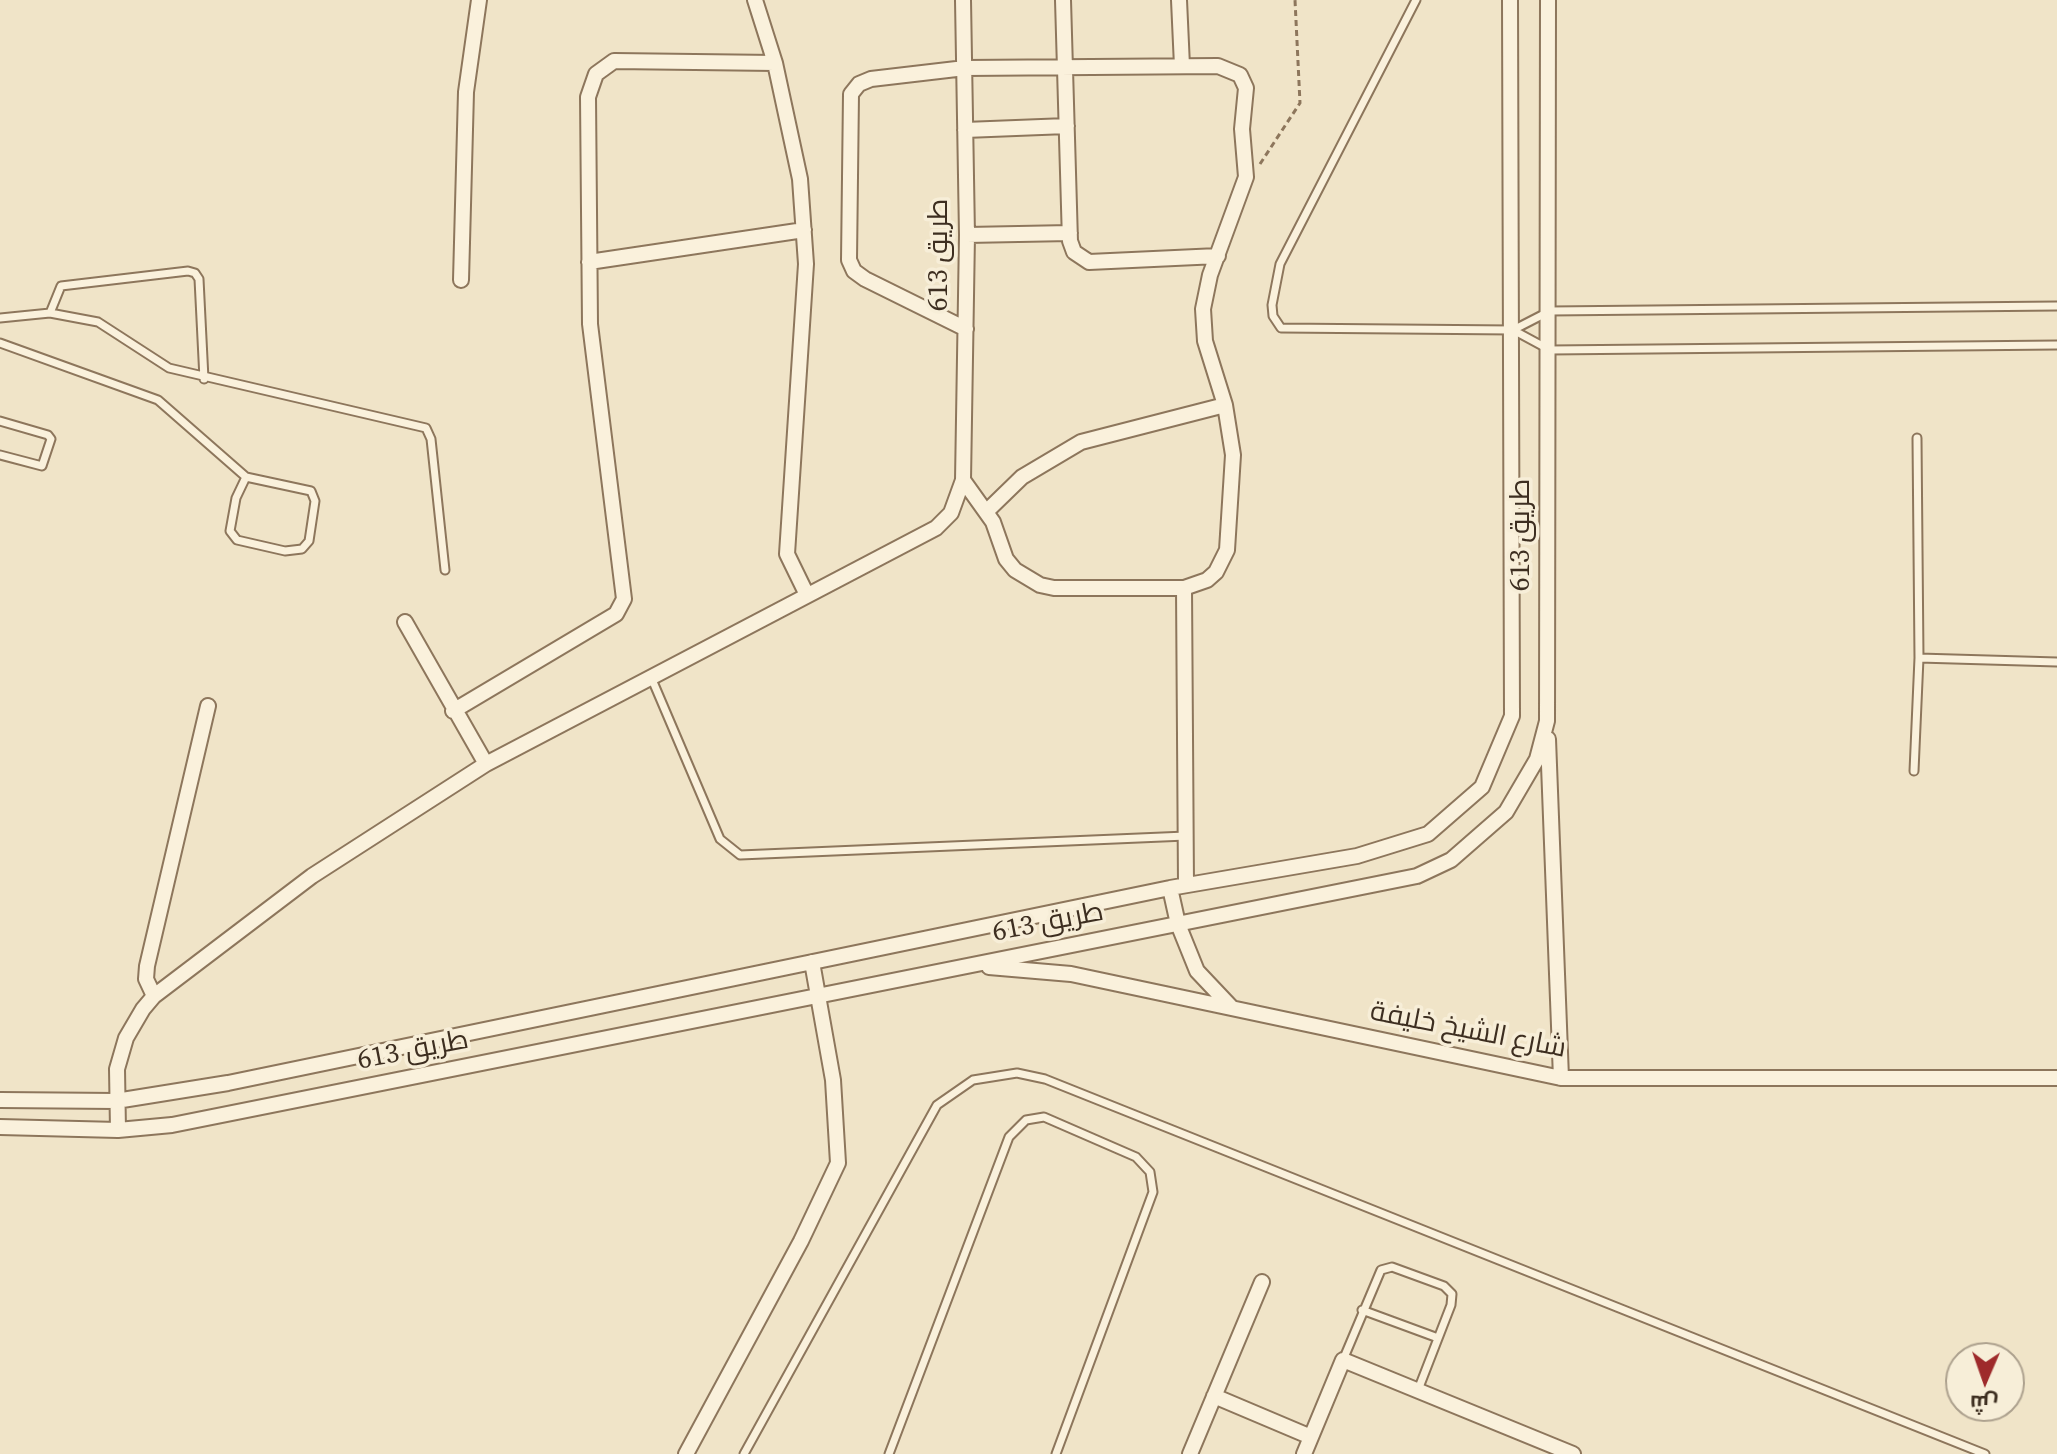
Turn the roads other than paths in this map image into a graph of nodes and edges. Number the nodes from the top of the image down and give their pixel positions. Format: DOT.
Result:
graph roads {
  1 [pos="479,0"];
  2 [pos="755,0"];
  3 [pos="963,0"];
  4 [pos="1063,0"];
  5 [pos="1179,0"];
  6 [pos="1416,0"];
  7 [pos="1510,0"];
  8 [pos="1548,0"];
  9 [pos="775,63"];
  10 [pos="1065,65"];
  11 [pos="1182,66"];
  12 [pos="965,68"];
  13 [pos="1067,126"];
  14 [pos="965,130"];
  15 [pos="804,230"];
  16 [pos="1070,233"];
  17 [pos="967,235"];
  18 [pos="1218,256"];
  19 [pos="589,262"];
  20 [pos="461,280"];
  21 [pos="2057,306"];
  22 [pos="1550,311"];
  23 [pos="50,313"];
  24 [pos="0,318"];
  25 [pos="966,329"];
  26 [pos="1513,330"];
  27 [pos="0,343"];
  28 [pos="2057,345"];
  29 [pos="1550,350"];
  30 [pos="204,379"];
  31 [pos="1225,405"];
  32 [pos="0,421"];
  33 [pos="1917,438"];
  34 [pos="0,455"];
  35 [pos="246,477"];
  36 [pos="963,480"];
  37 [pos="987,511"];
  38 [pos="445,570"];
  39 [pos="1184,588"];
  40 [pos="807,595"];
  41 [pos="405,622"];
  42 [pos="1919,658"];
  43 [pos="2057,662"];
  44 [pos="651,677"];
  45 [pos="208,706"];
  46 [pos="453,711"];
  47 [pos="1547,721"];
  48 [pos="486,764"];
  49 [pos="1914,771"];
  50 [pos="1186,836"];
  51 [pos="1186,885"];
  52 [pos="1170,888"];
  53 [pos="1178,924"];
  54 [pos="812,962"];
  55 [pos="971,965"];
  56 [pos="154,996"];
  57 [pos="819,996"];
  58 [pos="1232,1008"];
  59 [pos="1561,1078"];
  60 [pos="2057,1078"];
  61 [pos="0,1100"];
  62 [pos="116,1101"];
  63 [pos="0,1127"];
  64 [pos="118,1130"];
  65 [pos="1262,1282"];
  66 [pos="1362,1310"];
  67 [pos="1438,1338"];
  68 [pos="1343,1360"];
  69 [pos="1418,1390"];
  70 [pos="1214,1396"];
  71 [pos="1311,1437"];
  72 [pos="686,1454"];
  73 [pos="744,1454"];
  74 [pos="889,1454"];
  75 [pos="1056,1454"];
  76 [pos="1190,1454"];
  77 [pos="1304,1454"];
  78 [pos="1573,1454"];
  79 [pos="1985,1454"];
  1 -- 20 [label="street"];
  2 -- 9 [label="street"];
  3 -- 12 [label="street, طريق 613"];
  4 -- 10 [label="street"];
  5 -- 11 [label="street"];
  6 -- 26 [label="lane"];
  7 -- 26 [label="street, طريق 613"];
  8 -- 22 [label="street, طريق 613"];
  9 -- 15 [label="street"];
  9 -- 19 [label="street"];
  10 -- 11 [label="street"];
  10 -- 12 [label="street"];
  10 -- 13 [label="street"];
  11 -- 18 [label="street"];
  12 -- 14 [label="street, طريق 613"];
  12 -- 25 [label="street"];
  13 -- 14 [label="street"];
  13 -- 16 [label="street"];
  14 -- 17 [label="street, طريق 613"];
  15 -- 19 [label="street"];
  15 -- 40 [label="street"];
  16 -- 17 [label="street"];
  16 -- 18 [label="street"];
  17 -- 25 [label="street, طريق 613"];
  18 -- 31 [label="street"];
  19 -- 46 [label="street"];
  21 -- 22 [label="lane"];
  22 -- 26 [label="lane"];
  22 -- 29 [label="street, طريق 613"];
  23 -- 24 [label="lane"];
  23 -- 30 [label="lane"];
  23 -- 30 [label="lane"];
  25 -- 36 [label="street, طريق 613"];
  26 -- 29 [label="lane"];
  26 -- 51 [label="street, طريق 613"];
  27 -- 35 [label="lane"];
  28 -- 29 [label="lane"];
  29 -- 47 [label="street, طريق 613"];
  30 -- 38 [label="lane"];
  31 -- 37 [label="street"];
  31 -- 39 [label="street"];
  32 -- 34 [label="lane"];
  33 -- 42 [label="lane"];
  35 -- 35 [label="lane"];
  36 -- 37 [label="street"];
  36 -- 40 [label="street, طريق 613"];
  37 -- 39 [label="street"];
  39 -- 50 [label="street"];
  40 -- 44 [label="street, طريق 613"];
  41 -- 46 [label="street"];
  42 -- 43 [label="lane"];
  42 -- 49 [label="lane"];
  44 -- 48 [label="street, طريق 613"];
  44 -- 50 [label="lane"];
  45 -- 56 [label="street"];
  46 -- 48 [label="street"];
  47 -- 53 [label="street, طريق 613"];
  47 -- 59 [label="street"];
  48 -- 56 [label="street, طريق 613"];
  50 -- 51 [label="street"];
  51 -- 52 [label="street, طريق 613"];
  52 -- 53 [label="street"];
  52 -- 54 [label="street, طريق 613"];
  53 -- 55 [label="street, طريق 613"];
  53 -- 58 [label="street"];
  54 -- 57 [label="street"];
  54 -- 62 [label="street, طريق 613"];
  55 -- 57 [label="street, طريق 613"];
  55 -- 58 [label="street, شارع الشيخ خليفة"];
  56 -- 62 [label="street, طريق 613"];
  57 -- 64 [label="street, طريق 613"];
  57 -- 72 [label="street"];
  58 -- 59 [label="street, شارع الشيخ خليفة"];
  59 -- 60 [label="street, شارع الشيخ خليفة"];
  61 -- 62 [label="street, طريق 613"];
  62 -- 64 [label="street, طريق 613"];
  63 -- 64 [label="street, طريق 613"];
  65 -- 70 [label="street"];
  66 -- 67 [label="lane"];
  66 -- 67 [label="lane"];
  66 -- 68 [label="lane"];
  67 -- 69 [label="lane"];
  68 -- 69 [label="street"];
  68 -- 71 [label="street"];
  69 -- 78 [label="street"];
  70 -- 71 [label="street"];
  70 -- 76 [label="street"];
  71 -- 77 [label="street"];
  73 -- 79 [label="lane"];
  74 -- 75 [label="lane"];
}
